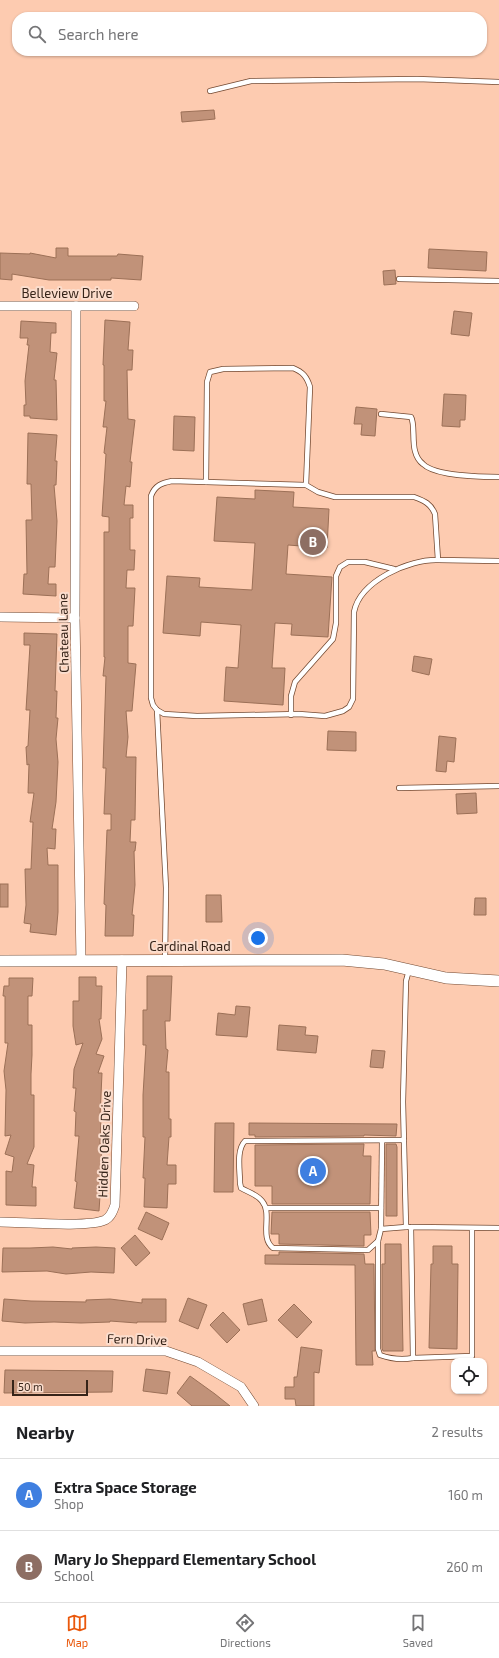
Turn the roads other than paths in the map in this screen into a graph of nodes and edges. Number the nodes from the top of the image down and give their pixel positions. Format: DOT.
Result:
graph roads {
  1 [pos="499,82"];
  2 [pos="210,91"];
  3 [pos="399,279"];
  4 [pos="499,281"];
  5 [pos="0,306"];
  6 [pos="76,306"];
  7 [pos="134,306"];
  8 [pos="381,414"];
  9 [pos="499,477"];
  10 [pos="206,482"];
  11 [pos="306,485"];
  12 [pos="438,560"];
  13 [pos="499,561"];
  14 [pos="394,569"];
  15 [pos="0,617"];
  16 [pos="76,618"];
  17 [pos="157,710"];
  18 [pos="291,715"];
  19 [pos="499,786"];
  20 [pos="399,788"];
  21 [pos="122,960"];
  22 [pos="165,960"];
  23 [pos="0,961"];
  24 [pos="81,961"];
  25 [pos="409,970"];
  26 [pos="499,981"];
  27 [pos="404,1140"];
  28 [pos="382,1141"];
  29 [pos="267,1208"];
  30 [pos="381,1208"];
  31 [pos="0,1222"];
  32 [pos="408,1227"];
  33 [pos="472,1228"];
  34 [pos="499,1228"];
  35 [pos="381,1229"];
  36 [pos="378,1241"];
  37 [pos="0,1351"];
  38 [pos="413,1358"];
  39 [pos="254,1406"];
  1 -- 2 [label="lane"];
  3 -- 4 [label="lane"];
  5 -- 6 [label="street, Belleview Drive"];
  6 -- 7 [label="street, Belleview Drive"];
  6 -- 16 [label="street, Chateau Lane"];
  8 -- 9 [label="lane"];
  10 -- 11 [label="lane"];
  10 -- 11 [label="lane"];
  10 -- 17 [label="lane"];
  11 -- 12 [label="lane"];
  12 -- 13 [label="lane"];
  12 -- 14 [label="lane"];
  14 -- 18 [label="lane"];
  14 -- 18 [label="lane"];
  15 -- 16 [label="street"];
  16 -- 24 [label="street, Chateau Lane"];
  17 -- 18 [label="lane"];
  17 -- 22 [label="lane"];
  19 -- 20 [label="lane"];
  21 -- 22 [label="street, Cardinal Road"];
  21 -- 24 [label="street, Cardinal Road"];
  21 -- 31 [label="street, Hidden Oaks Drive"];
  22 -- 25 [label="street, Cardinal Road"];
  23 -- 24 [label="street, Cardinal Road"];
  25 -- 26 [label="street, Cardinal Road"];
  25 -- 27 [label="lane"];
  27 -- 28 [label="lane"];
  27 -- 32 [label="lane"];
  28 -- 29 [label="lane"];
  28 -- 30 [label="lane"];
  29 -- 30 [label="lane"];
  29 -- 36 [label="lane"];
  30 -- 35 [label="lane"];
  32 -- 33 [label="lane"];
  32 -- 35 [label="lane"];
  32 -- 38 [label="lane"];
  33 -- 34 [label="lane"];
  33 -- 38 [label="lane"];
  35 -- 36 [label="lane"];
  36 -- 38 [label="lane"];
  37 -- 39 [label="street, Fern Drive"];
}
